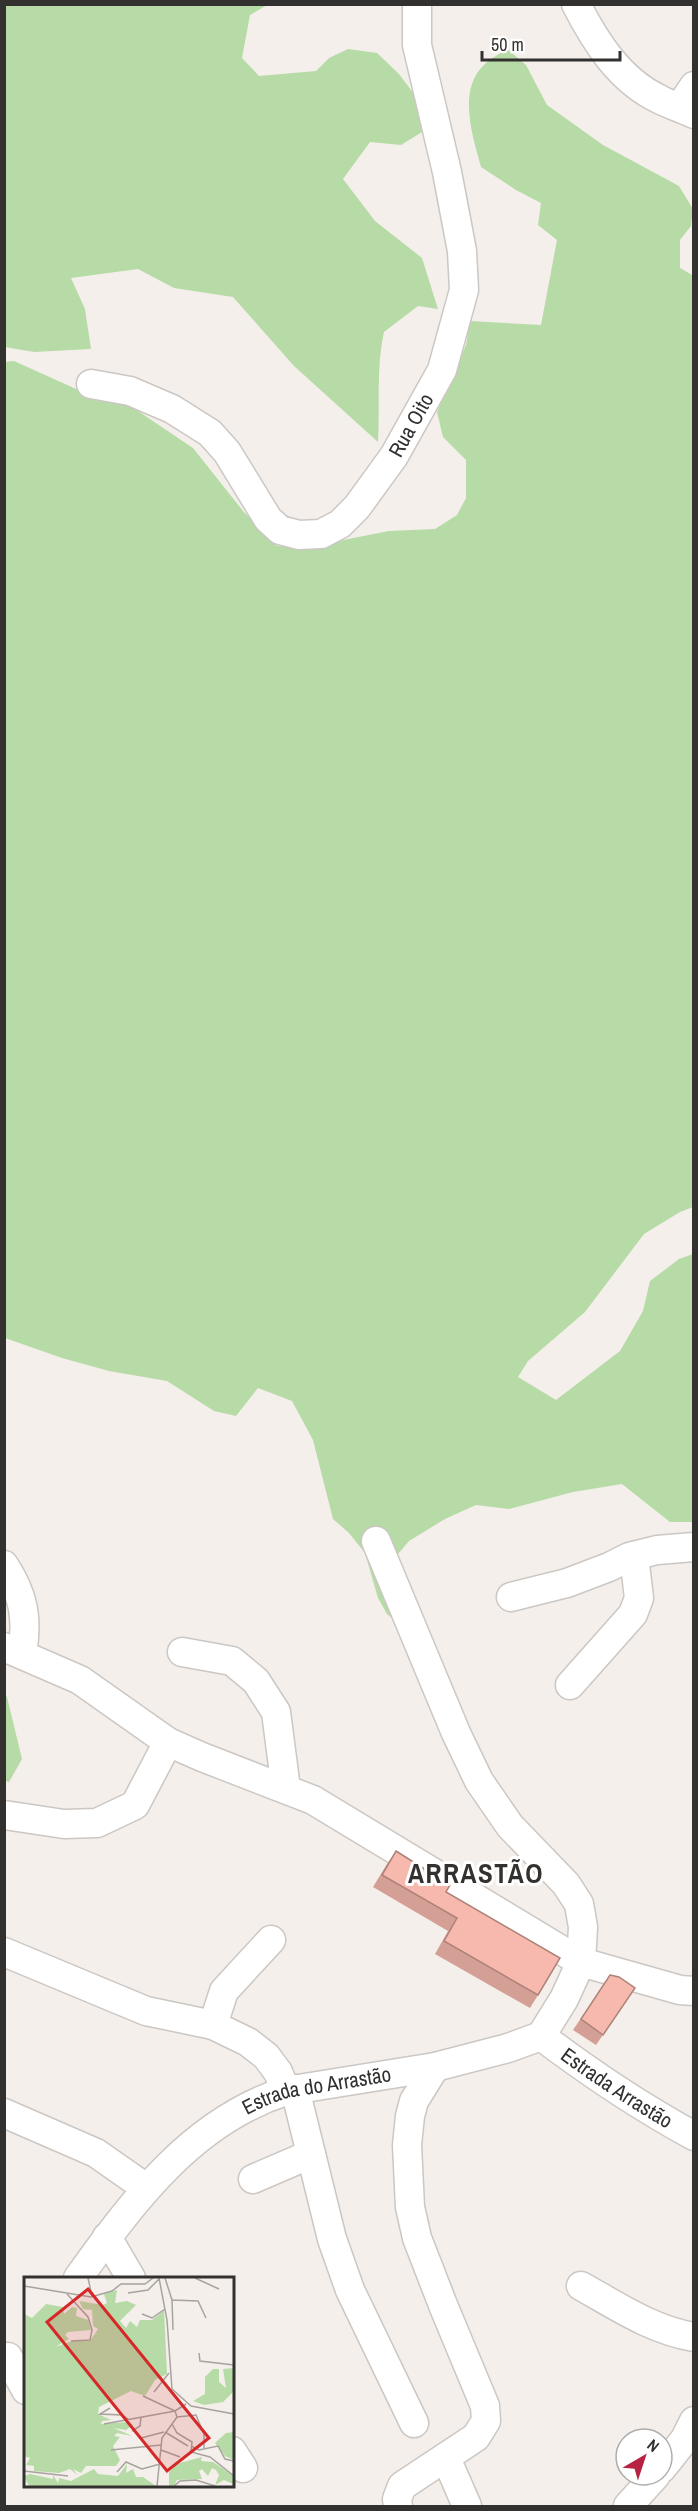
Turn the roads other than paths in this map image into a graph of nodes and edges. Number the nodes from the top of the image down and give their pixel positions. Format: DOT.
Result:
graph roads {
  1 [pos="417,4"];
  2 [pos="576,4"];
  3 [pos="689,102"];
  4 [pos="90,384"];
  5 [pos="376,1541"];
  6 [pos="693,1547"];
  7 [pos="634,1556"];
  8 [pos="4,1565"];
  9 [pos="511,1597"];
  10 [pos="13,1651"];
  11 [pos="182,1652"];
  12 [pos="570,1685"];
  13 [pos="168,1742"];
  14 [pos="286,1789"];
  15 [pos="4,1815"];
  16 [pos="271,1940"];
  17 [pos="4,1952"];
  18 [pos="581,1962"];
  19 [pos="693,1991"];
  20 [pos="213,2025"];
  21 [pos="541,2036"];
  22 [pos="435,2067"];
  23 [pos="291,2090"];
  24 [pos="4,2113"];
  25 [pos="693,2136"];
  26 [pos="311,2154"];
  27 [pos="253,2179"];
  28 [pos="146,2188"];
  29 [pos="107,2237"];
  30 [pos="79,2277"];
  31 [pos="130,2277"];
  32 [pos="581,2286"];
  33 [pos="693,2337"];
  34 [pos="13,2352"];
  35 [pos="24,2384"];
  36 [pos="693,2421"];
  37 [pos="414,2423"];
  38 [pos="674,2453"];
  39 [pos="446,2458"];
  40 [pos="645,2487"];
  41 [pos="398,2506"];
  42 [pos="466,2506"];
  43 [pos="628,2506"];
  1 -- 4 [label="street, Rua Oito"];
  2 -- 3 [label="street"];
  5 -- 18 [label="street"];
  6 -- 7 [label="street"];
  7 -- 9 [label="street"];
  7 -- 12 [label="street"];
  8 -- 10 [label="street"];
  10 -- 13 [label="street"];
  11 -- 14 [label="street"];
  13 -- 14 [label="street"];
  13 -- 15 [label="street"];
  14 -- 18 [label="street"];
  16 -- 20 [label="street"];
  17 -- 20 [label="street"];
  18 -- 19 [label="street"];
  18 -- 21 [label="street"];
  20 -- 23 [label="street"];
  21 -- 22 [label="street, Estrada do Arrastão"];
  21 -- 25 [label="street, Estrada Arrastão"];
  22 -- 23 [label="street, Estrada do Arrastão"];
  22 -- 39 [label="street"];
  23 -- 26 [label="street"];
  23 -- 28 [label="street, Estrada do Arrastão"];
  24 -- 28 [label="street"];
  26 -- 27 [label="street"];
  26 -- 37 [label="street"];
  28 -- 29 [label="street, Estrada do Arrastão"];
  29 -- 30 [label="street, Estrada do Arrastão"];
  29 -- 31 [label="street"];
  32 -- 33 [label="street"];
  34 -- 35 [label="street"];
  36 -- 38 [label="street"];
  39 -- 41 [label="street"];
  39 -- 42 [label="street"];
  40 -- 43 [label="street"];
}
